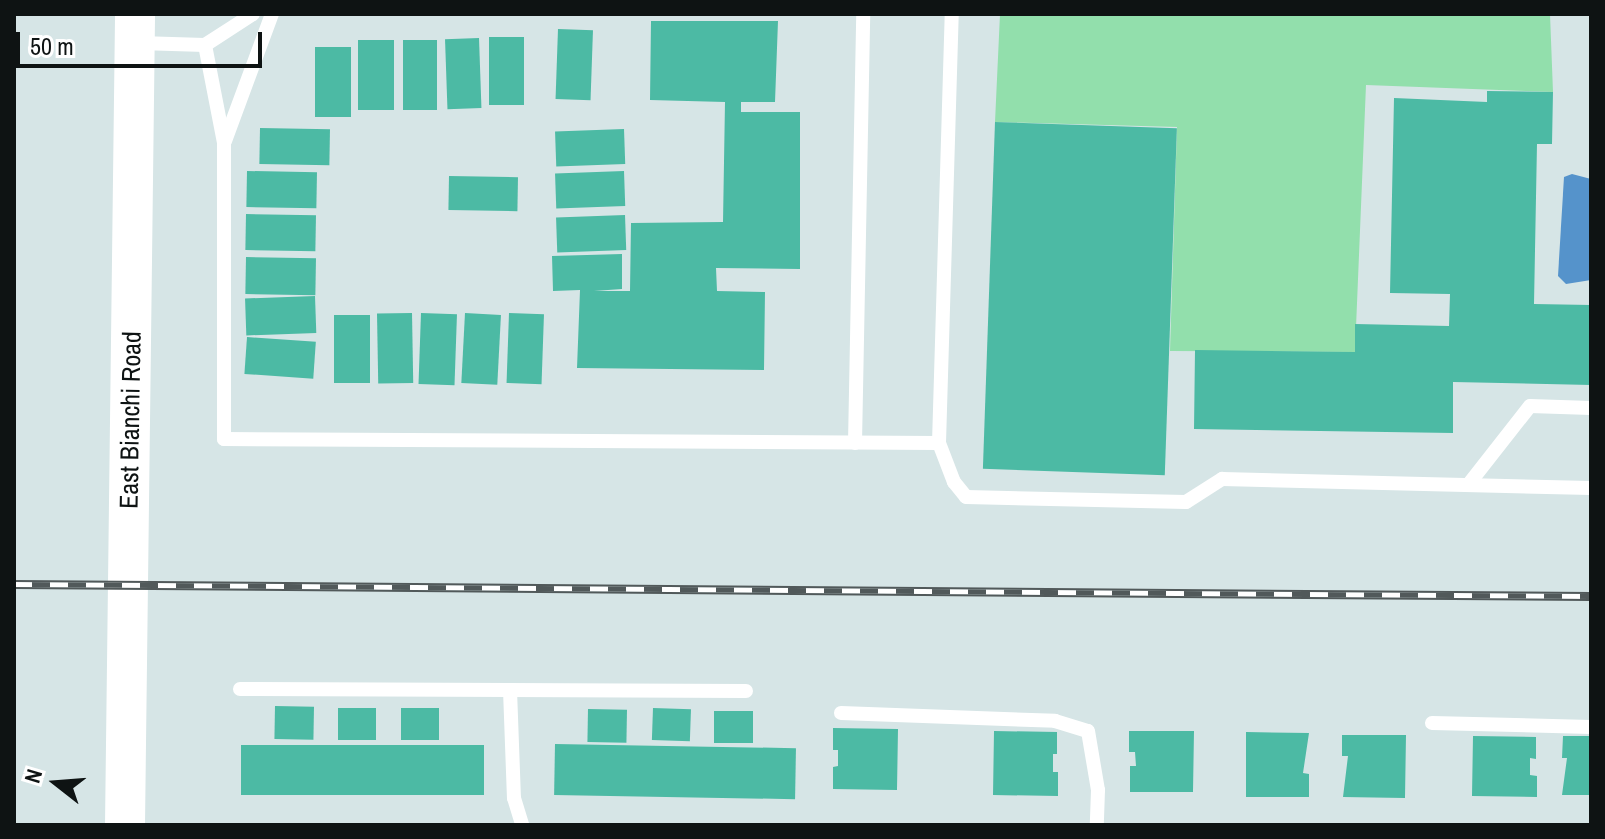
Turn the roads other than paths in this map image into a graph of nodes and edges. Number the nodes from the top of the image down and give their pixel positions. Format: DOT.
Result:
graph roads {
  1 [pos="253,14"];
  2 [pos="272,14"];
  3 [pos="863,14"];
  4 [pos="952,14"];
  5 [pos="135,29"];
  6 [pos="205,45"];
  7 [pos="224,143"];
  8 [pos="1591,408"];
  9 [pos="855,443"];
  10 [pos="939,443"];
  11 [pos="1468,485"];
  12 [pos="1591,488"];
  13 [pos="240,689"];
  14 [pos="510,690"];
  15 [pos="746,691"];
  16 [pos="841,713"];
  17 [pos="1432,723"];
  18 [pos="1591,727"];
  19 [pos="125,825"];
  20 [pos="522,825"];
  21 [pos="1097,825"];
  1 -- 6 [label="lane"];
  2 -- 7 [label="lane"];
  3 -- 9 [label="lane"];
  4 -- 10 [label="lane"];
  5 -- 6 [label="lane"];
  5 -- 19 [label="street, East Bianchi Road"];
  6 -- 7 [label="lane"];
  7 -- 9 [label="lane"];
  8 -- 11 [label="lane"];
  9 -- 10 [label="lane"];
  10 -- 11 [label="lane"];
  11 -- 12 [label="lane"];
  13 -- 14 [label="lane"];
  14 -- 15 [label="lane"];
  14 -- 20 [label="lane"];
  16 -- 21 [label="lane"];
  17 -- 18 [label="lane"];
}
